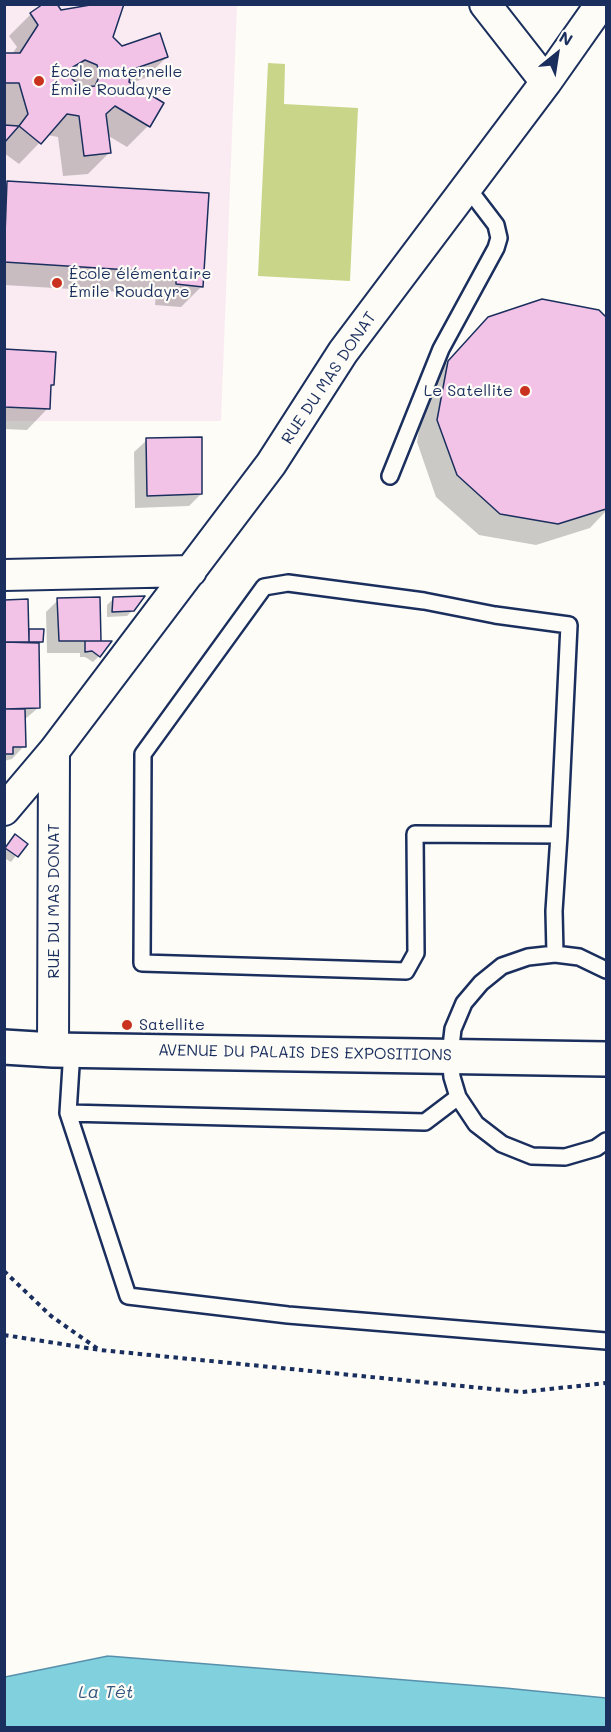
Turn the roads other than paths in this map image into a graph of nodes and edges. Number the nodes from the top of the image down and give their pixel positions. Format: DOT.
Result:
graph roads {
  1 [pos="485,4"];
  2 [pos="601,4"];
  3 [pos="546,82"];
  4 [pos="467,187"];
  5 [pos="390,476"];
  6 [pos="191,572"];
  7 [pos="4,575"];
  8 [pos="54,751"];
  9 [pos="4,810"];
  10 [pos="559,835"];
  11 [pos="555,954"];
  12 [pos="606,970"];
  13 [pos="4,1047"];
  14 [pos="62,1050"];
  15 [pos="450,1055"];
  16 [pos="606,1059"];
  17 [pos="458,1097"];
  18 [pos="68,1113"];
  19 [pos="606,1141"];
  20 [pos="606,1341"];
  1 -- 3 [label="street"];
  2 -- 3 [label="street, RUE DU MAS DONAT"];
  3 -- 4 [label="street, RUE DU MAS DONAT"];
  4 -- 5 [label="lane"];
  4 -- 6 [label="street, RUE DU MAS DONAT"];
  6 -- 7 [label="street"];
  6 -- 8 [label="street, RUE DU MAS DONAT"];
  8 -- 9 [label="street, RUE DU MAS DONAT"];
  8 -- 14 [label="street, RUE DU MAS DONAT"];
  10 -- 10 [label="lane"];
  10 -- 11 [label="lane"];
  11 -- 12 [label="lane"];
  11 -- 15 [label="lane"];
  13 -- 14 [label="main road, AVENUE DU PALAIS DES EXPOSITIONS"];
  14 -- 15 [label="main road, AVENUE DU PALAIS DES EXPOSITIONS"];
  14 -- 18 [label="lane"];
  15 -- 16 [label="main road, AVENUE DU PALAIS DES EXPOSITIONS"];
  15 -- 17 [label="lane"];
  17 -- 18 [label="lane"];
  17 -- 19 [label="lane"];
  18 -- 20 [label="lane"];
}
